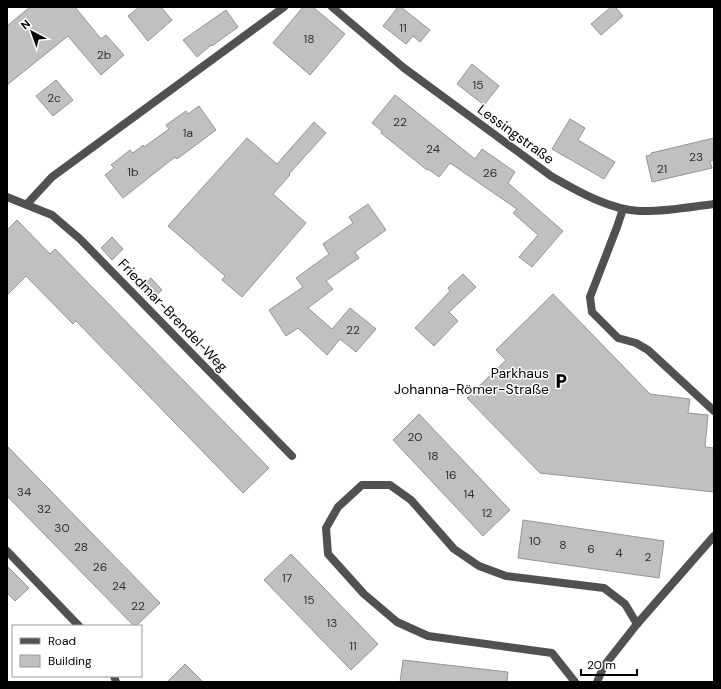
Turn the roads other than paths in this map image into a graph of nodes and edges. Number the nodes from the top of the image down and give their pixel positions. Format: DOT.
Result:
graph roads {
  1 [pos="284,7"];
  2 [pos="332,7"];
  3 [pos="7,197"];
  4 [pos="27,204"];
  5 [pos="714,204"];
  6 [pos="623,209"];
  7 [pos="714,411"];
  8 [pos="292,456"];
  9 [pos="714,536"];
  10 [pos="7,552"];
  11 [pos="638,624"];
  12 [pos="78,625"];
  13 [pos="575,682"];
  14 [pos="597,682"];
  1 -- 4 [label="street"];
  2 -- 6 [label="street, Lessingstraße"];
  3 -- 4 [label="street, Friedmar-Brendel-Weg"];
  4 -- 8 [label="street, Friedmar-Brendel-Weg"];
  5 -- 6 [label="street, Lessingstraße"];
  6 -- 7 [label="street"];
  9 -- 11 [label="street"];
  10 -- 12 [label="street"];
  11 -- 13 [label="street"];
  11 -- 14 [label="street"];
}
